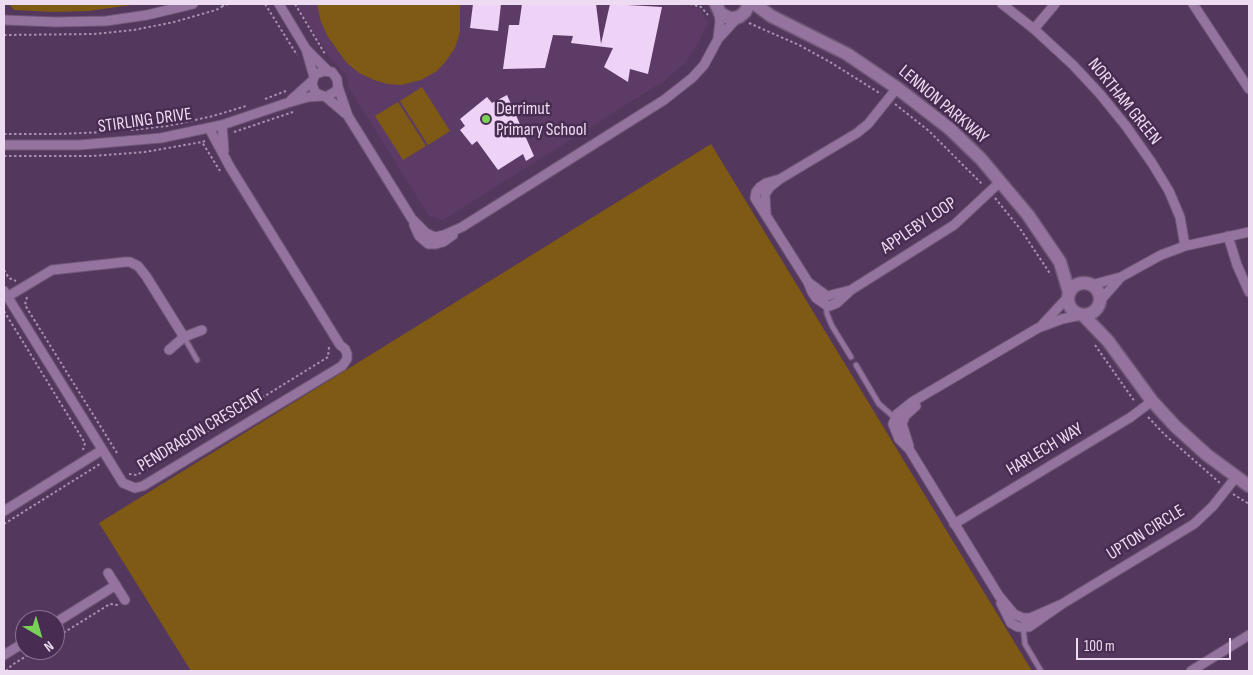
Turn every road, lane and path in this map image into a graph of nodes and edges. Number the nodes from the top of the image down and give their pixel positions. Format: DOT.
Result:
graph roads {
  1 [pos="193,4"];
  2 [pos="223,4"];
  3 [pos="228,4"];
  4 [pos="265,4"];
  5 [pos="279,4"];
  6 [pos="294,4"];
  7 [pos="690,4"];
  8 [pos="749,4"];
  9 [pos="755,4"];
  10 [pos="1002,4"];
  11 [pos="1055,4"];
  12 [pos="1193,4"];
  13 [pos="717,8"];
  14 [pos="770,16"];
  15 [pos="737,19"];
  16 [pos="4,20"];
  17 [pos="1034,29"];
  18 [pos="718,39"];
  19 [pos="306,49"];
  20 [pos="328,58"];
  21 [pos="300,59"];
  22 [pos="328,71"];
  23 [pos="313,79"];
  24 [pos="338,87"];
  25 [pos="897,88"];
  26 [pos="1249,89"];
  27 [pos="286,91"];
  28 [pos="324,96"];
  29 [pos="888,99"];
  30 [pos="259,102"];
  31 [pos="287,103"];
  32 [pos="250,104"];
  33 [pos="298,110"];
  34 [pos="348,116"];
  35 [pos="222,125"];
  36 [pos="209,128"];
  37 [pos="125,131"];
  38 [pos="107,132"];
  39 [pos="4,134"];
  40 [pos="219,136"];
  41 [pos="4,145"];
  42 [pos="223,175"];
  43 [pos="1001,181"];
  44 [pos="990,192"];
  45 [pos="1249,232"];
  46 [pos="1228,236"];
  47 [pos="1185,246"];
  48 [pos="1060,262"];
  49 [pos="4,270"];
  50 [pos="1122,277"];
  51 [pos="1053,278"];
  52 [pos="1089,284"];
  53 [pos="22,288"];
  54 [pos="1249,292"];
  55 [pos="6,294"];
  56 [pos="1068,294"];
  57 [pos="826,301"];
  58 [pos="1098,304"];
  59 [pos="4,311"];
  60 [pos="1082,315"];
  61 [pos="1038,328"];
  62 [pos="202,330"];
  63 [pos="184,337"];
  64 [pos="325,340"];
  65 [pos="1108,341"];
  66 [pos="1094,343"];
  67 [pos="169,350"];
  68 [pos="851,357"];
  69 [pos="197,360"];
  70 [pos="856,365"];
  71 [pos="1152,401"];
  72 [pos="1141,410"];
  73 [pos="898,421"];
  74 [pos="102,450"];
  75 [pos="88,459"];
  76 [pos="108,459"];
  77 [pos="125,467"];
  78 [pos="94,468"];
  79 [pos="1236,477"];
  80 [pos="1249,486"];
  81 [pos="1226,489"];
  82 [pos="1249,504"];
  83 [pos="4,511"];
  84 [pos="4,524"];
  85 [pos="954,524"];
  86 [pos="108,573"];
  87 [pos="116,585"];
  88 [pos="999,596"];
  89 [pos="123,603"];
  90 [pos="1062,604"];
  91 [pos="65,612"];
  92 [pos="1023,618"];
  93 [pos="1023,628"];
  94 [pos="65,632"];
  95 [pos="1249,637"];
  96 [pos="15,648"];
  97 [pos="4,655"];
  98 [pos="20,660"];
  99 [pos="6,671"];
  100 [pos="1041,671"];
  101 [pos="1191,671"];
  1 -- 16 [label="street"];
  2 -- 3 [label="path"];
  4 -- 21 [label="path"];
  5 -- 19 [label="street"];
  6 -- 20 [label="path"];
  7 -- 13 [label="path"];
  8 -- 15 [label="street"];
  9 -- 14 [label="street, LENNON PARKWAY"];
  10 -- 17 [label="street, NORTHAM GREEN"];
  11 -- 17 [label="street"];
  12 -- 26 [label="street"];
  13 -- 15 [label="street, LENNON PARKWAY"];
  13 -- 18 [label="street"];
  14 -- 15 [label="street, LENNON PARKWAY"];
  14 -- 25 [label="street, LENNON PARKWAY"];
  15 -- 18 [label="street"];
  15 -- 29 [label="path"];
  17 -- 47 [label="street, NORTHAM GREEN"];
  18 -- 34 [label="street"];
  19 -- 22 [label="street"];
  19 -- 23 [label="street"];
  22 -- 23 [label="street"];
  22 -- 24 [label="street"];
  23 -- 28 [label="street"];
  23 -- 31 [label="street, STIRLING DRIVE"];
  24 -- 28 [label="street"];
  24 -- 34 [label="street"];
  25 -- 29 [label="street"];
  25 -- 43 [label="street, LENNON PARKWAY"];
  27 -- 30 [label="path"];
  28 -- 31 [label="street, STIRLING DRIVE"];
  28 -- 34 [label="street"];
  29 -- 44 [label="path"];
  29 -- 57 [label="street"];
  31 -- 35 [label="street, STIRLING DRIVE"];
  32 -- 37 [label="path"];
  33 -- 40 [label="path"];
  35 -- 36 [label="street, STIRLING DRIVE"];
  35 -- 40 [label="street, PENDRAGON CRESCENT"];
  36 -- 40 [label="street, PENDRAGON CRESCENT"];
  36 -- 41 [label="street, STIRLING DRIVE"];
  38 -- 39 [label="path"];
  40 -- 42 [label="path"];
  40 -- 76 [label="street, PENDRAGON CRESCENT"];
  43 -- 44 [label="street, APPLEBY LOOP"];
  43 -- 48 [label="street, LENNON PARKWAY"];
  44 -- 51 [label="path"];
  44 -- 57 [label="street, APPLEBY LOOP"];
  45 -- 46 [label="street"];
  46 -- 47 [label="street"];
  46 -- 54 [label="street"];
  47 -- 50 [label="street"];
  48 -- 52 [label="street, LENNON PARKWAY"];
  48 -- 56 [label="street, LENNON PARKWAY"];
  49 -- 53 [label="path"];
  50 -- 52 [label="street"];
  50 -- 58 [label="street"];
  52 -- 56 [label="street"];
  52 -- 58 [label="street"];
  53 -- 55 [label="street"];
  53 -- 63 [label="street"];
  53 -- 76 [label="path"];
  55 -- 74 [label="street, PENDRAGON CRESCENT"];
  56 -- 60 [label="street"];
  56 -- 61 [label="street"];
  57 -- 68 [label="lane"];
  58 -- 60 [label="street"];
  58 -- 65 [label="street"];
  59 -- 75 [label="path"];
  60 -- 61 [label="street"];
  60 -- 65 [label="street"];
  61 -- 73 [label="street"];
  62 -- 63 [label="street"];
  63 -- 67 [label="street"];
  63 -- 69 [label="lane"];
  64 -- 77 [label="path"];
  65 -- 71 [label="street"];
  66 -- 72 [label="path"];
  70 -- 73 [label="lane"];
  71 -- 72 [label="street, HARLECH WAY"];
  71 -- 79 [label="street"];
  72 -- 81 [label="path"];
  72 -- 85 [label="street, HARLECH WAY"];
  73 -- 85 [label="street"];
  74 -- 75 [label="street"];
  74 -- 76 [label="street, PENDRAGON CRESCENT"];
  75 -- 78 [label="path"];
  75 -- 83 [label="street"];
  76 -- 78 [label="path"];
  78 -- 84 [label="path"];
  79 -- 80 [label="street"];
  79 -- 81 [label="street, UPTON CIRCLE"];
  81 -- 82 [label="path"];
  81 -- 90 [label="street, UPTON CIRCLE"];
  85 -- 88 [label="street"];
  86 -- 87 [label="street"];
  87 -- 89 [label="street"];
  87 -- 91 [label="street"];
  88 -- 92 [label="street"];
  88 -- 93 [label="street"];
  89 -- 94 [label="path"];
  90 -- 92 [label="street, UPTON CIRCLE"];
  90 -- 93 [label="street, UPTON CIRCLE"];
  92 -- 93 [label="lane"];
  93 -- 100 [label="lane"];
  95 -- 101 [label="street"];
  96 -- 97 [label="street"];
  98 -- 99 [label="path"];
}
